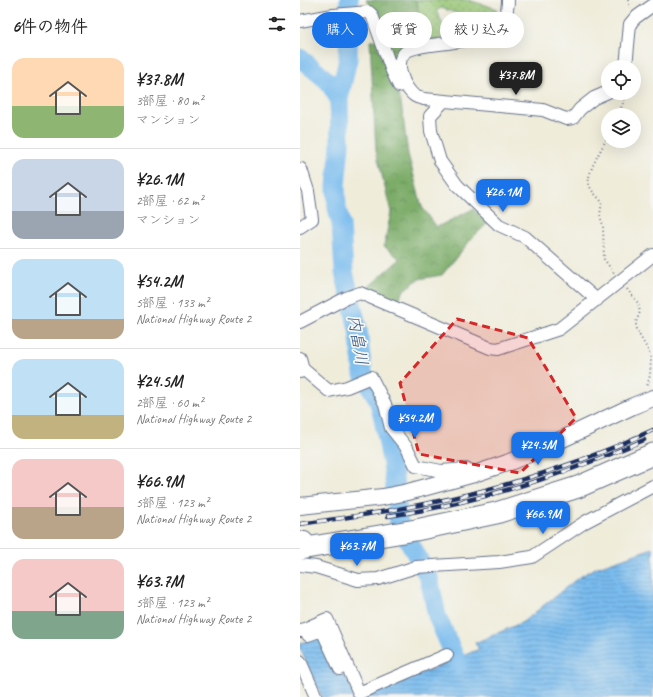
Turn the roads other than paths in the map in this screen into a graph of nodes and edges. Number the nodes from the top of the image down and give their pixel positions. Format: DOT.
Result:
graph roads {
  1 [pos="508,0"];
  2 [pos="653,5"];
  3 [pos="300,21"];
  4 [pos="627,60"];
  5 [pos="601,95"];
  6 [pos="415,96"];
  7 [pos="443,102"];
  8 [pos="301,169"];
  9 [pos="300,227"];
  10 [pos="653,255"];
  11 [pos="596,300"];
  12 [pos="300,322"];
  13 [pos="301,366"];
  14 [pos="653,398"];
  15 [pos="653,454"];
  16 [pos="474,474"];
  17 [pos="653,486"];
  18 [pos="300,506"];
  19 [pos="302,550"];
  20 [pos="300,631"];
  21 [pos="300,639"];
  22 [pos="447,655"];
  23 [pos="300,660"];
  24 [pos="300,677"];
  25 [pos="309,697"];
  26 [pos="316,697"];
  27 [pos="354,697"];
  1 -- 6 [label="street"];
  2 -- 4 [label="street"];
  3 -- 6 [label="street"];
  5 -- 7 [label="street"];
  6 -- 7 [label="street"];
  7 -- 11 [label="street"];
  8 -- 9 [label="street"];
  10 -- 11 [label="street"];
  11 -- 12 [label="street"];
  13 -- 16 [label="street"];
  14 -- 16 [label="street"];
  15 -- 19 [label="highway"];
  16 -- 18 [label="street"];
  17 -- 19 [label="street"];
  20 -- 22 [label="street"];
  21 -- 27 [label="street"];
  23 -- 26 [label="street"];
  24 -- 25 [label="street"];
}
